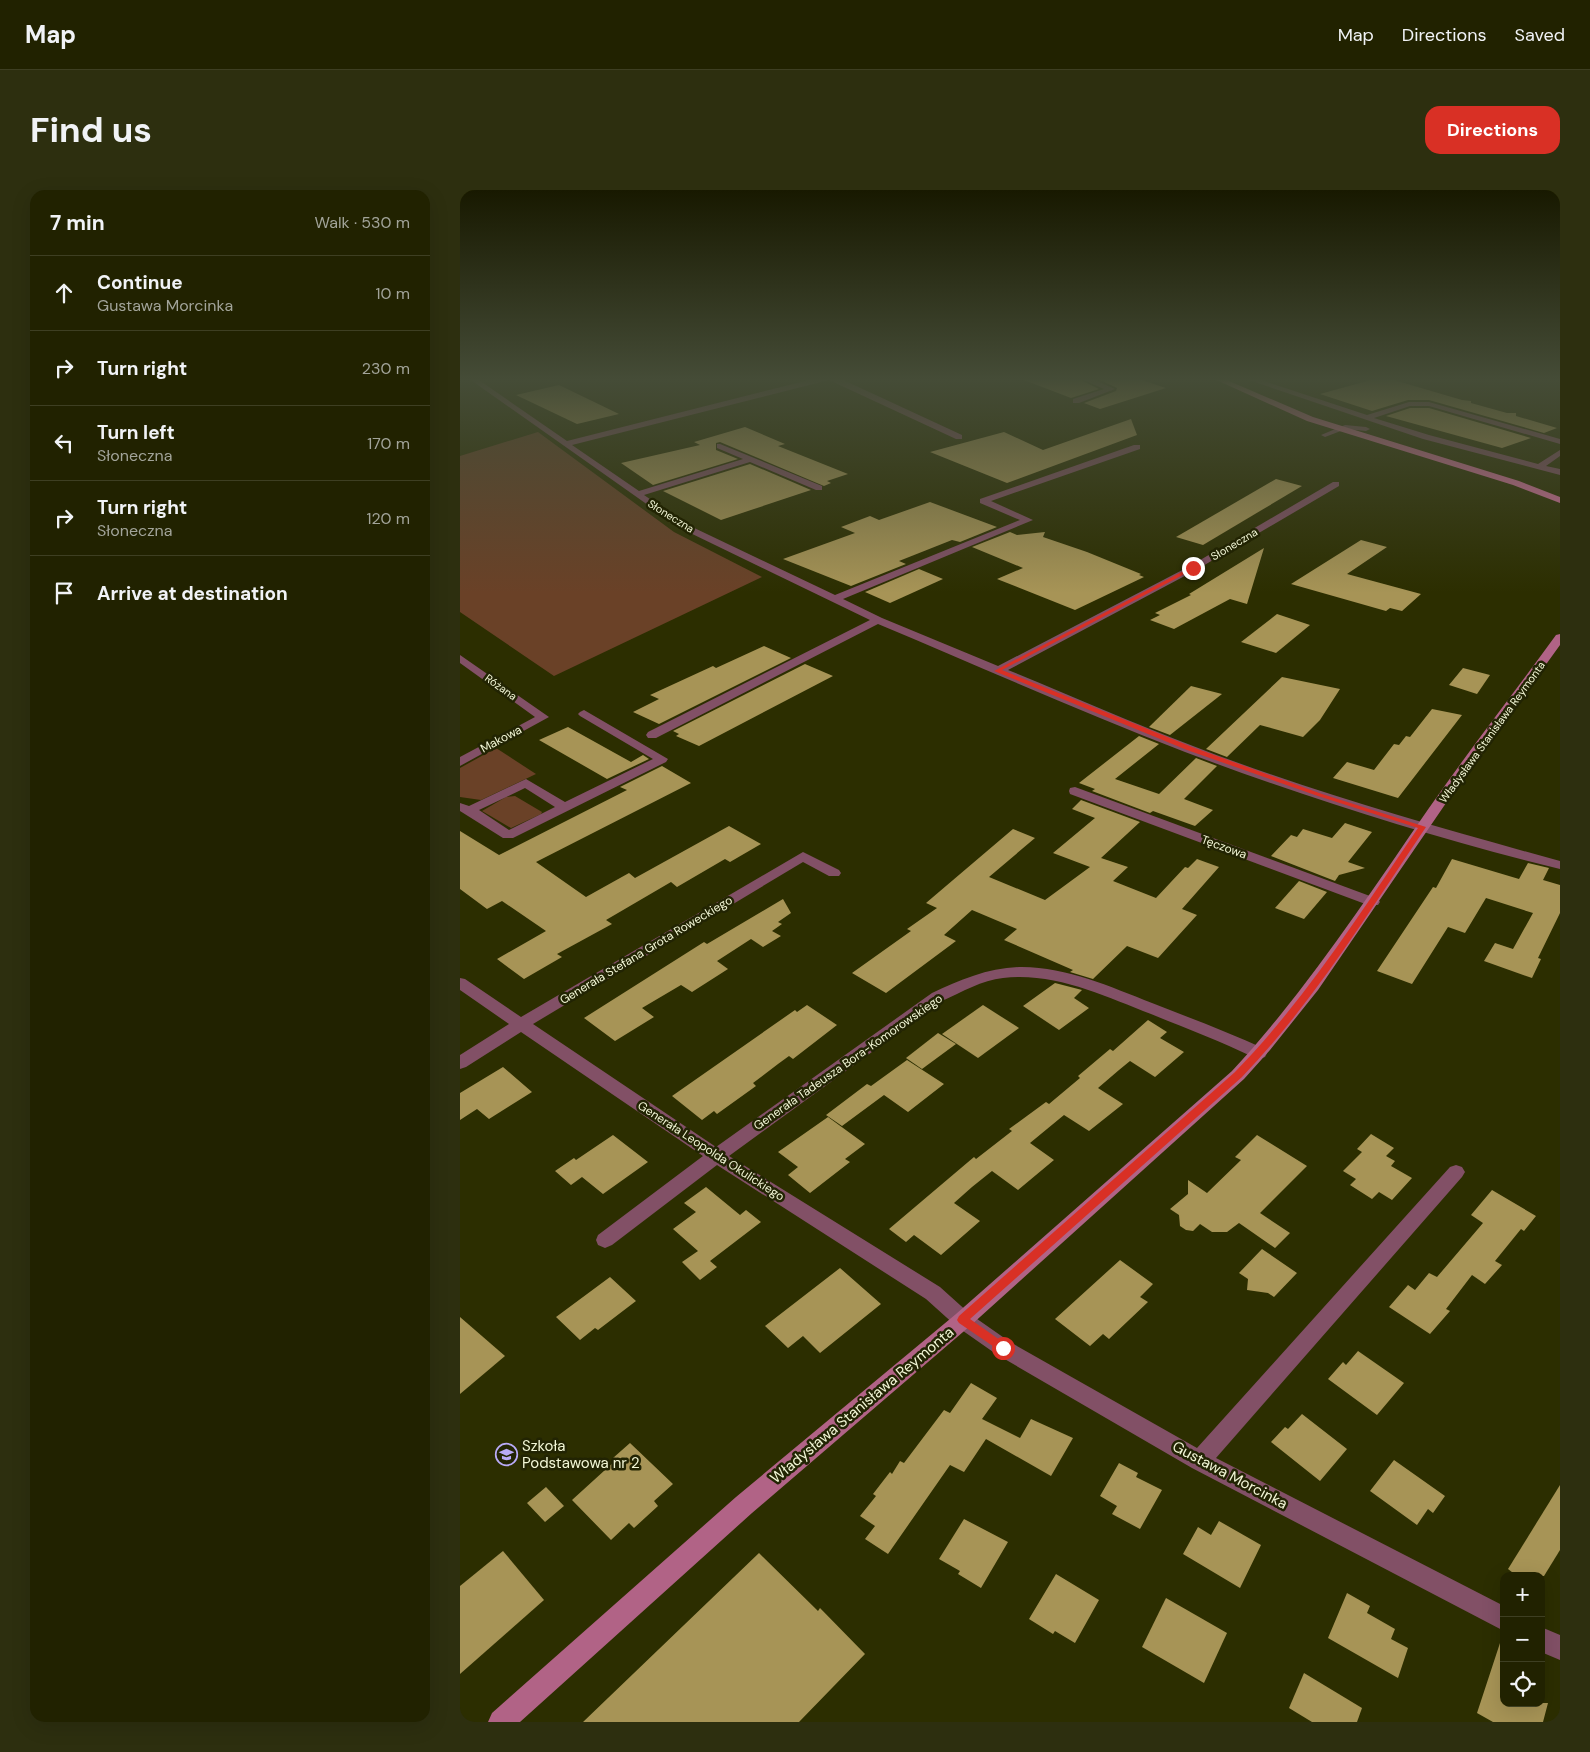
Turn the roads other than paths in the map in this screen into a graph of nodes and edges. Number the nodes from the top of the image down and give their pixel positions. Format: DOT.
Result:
graph roads {
  1 [pos="573,449"];
  2 [pos="728,449"];
  3 [pos="1130,449"];
  4 [pos="1414,449"];
  5 [pos="1432,449"];
  6 [pos="1473,449"];
  7 [pos="1560,452"];
  8 [pos="751,460"];
  9 [pos="1538,467"];
  10 [pos="1560,472"];
  11 [pos="1336,484"];
  12 [pos="819,488"];
  13 [pos="1560,492"];
  14 [pos="637,494"];
  15 [pos="1560,500"];
  16 [pos="835,599"];
  17 [pos="878,620"];
  18 [pos="1560,637"];
  19 [pos="460,658"];
  20 [pos="997,671"];
  21 [pos="584,714"];
  22 [pos="542,717"];
  23 [pos="652,735"];
  24 [pos="460,762"];
  25 [pos="1075,791"];
  26 [pos="565,807"];
  27 [pos="465,809"];
  28 [pos="1423,827"];
  29 [pos="1560,865"];
  30 [pos="834,873"];
  31 [pos="1373,902"];
  32 [pos="460,983"];
  33 [pos="521,1024"];
  34 [pos="1259,1053"];
  35 [pos="460,1063"];
  36 [pos="716,1156"];
  37 [pos="1456,1172"];
  38 [pos="605,1240"];
  39 [pos="962,1320"];
  40 [pos="1200,1461"];
  41 [pos="1500,1617"];
  42 [pos="1545,1641"];
  43 [pos="1560,1648"];
  44 [pos="501,1722"];
  1 -- 14 [label="street, Słoneczna"];
  2 -- 8 [label="street"];
  3 -- 16 [label="street"];
  4 -- 15 [label="main road"];
  5 -- 13 [label="main road"];
  6 -- 9 [label="street"];
  7 -- 9 [label="street"];
  8 -- 12 [label="street"];
  8 -- 14 [label="street"];
  9 -- 10 [label="street"];
  11 -- 20 [label="street, Słoneczna"];
  14 -- 16 [label="street, Słoneczna"];
  16 -- 17 [label="street, Słoneczna"];
  17 -- 20 [label="street, Słoneczna"];
  17 -- 23 [label="street"];
  18 -- 28 [label="street, Władysława Stanisława Reymonta"];
  19 -- 22 [label="street, Różana"];
  20 -- 28 [label="street, Słoneczna"];
  21 -- 26 [label="street"];
  22 -- 24 [label="street, Makowa"];
  25 -- 31 [label="street, Tęczowa"];
  26 -- 27 [label="street"];
  26 -- 27 [label="street"];
  28 -- 29 [label="street"];
  28 -- 31 [label="street, Władysława Stanisława Reymonta"];
  30 -- 33 [label="street, Generała Stefana Grota Roweckiego"];
  31 -- 34 [label="street, Władysława Stanisława Reymonta"];
  32 -- 33 [label="street, Generała Leopolda Okulickiego"];
  33 -- 35 [label="street, Generała Stefana Grota Roweckiego"];
  33 -- 36 [label="street, Generała Leopolda Okulickiego"];
  34 -- 36 [label="street, Generała Tadeusza Bora-Komorowskiego"];
  34 -- 39 [label="street, Władysława Stanisława Reymonta"];
  36 -- 38 [label="street, Generała Tadeusza Bora-Komorowskiego"];
  36 -- 39 [label="street, Generała Leopolda Okulickiego"];
  37 -- 40 [label="street"];
  39 -- 40 [label="street, Gustawa Morcinka"];
  39 -- 44 [label="street, Władysława Stanisława Reymonta"];
  40 -- 41 [label="street, Gustawa Morcinka"];
  42 -- 43 [label="street"];
}
